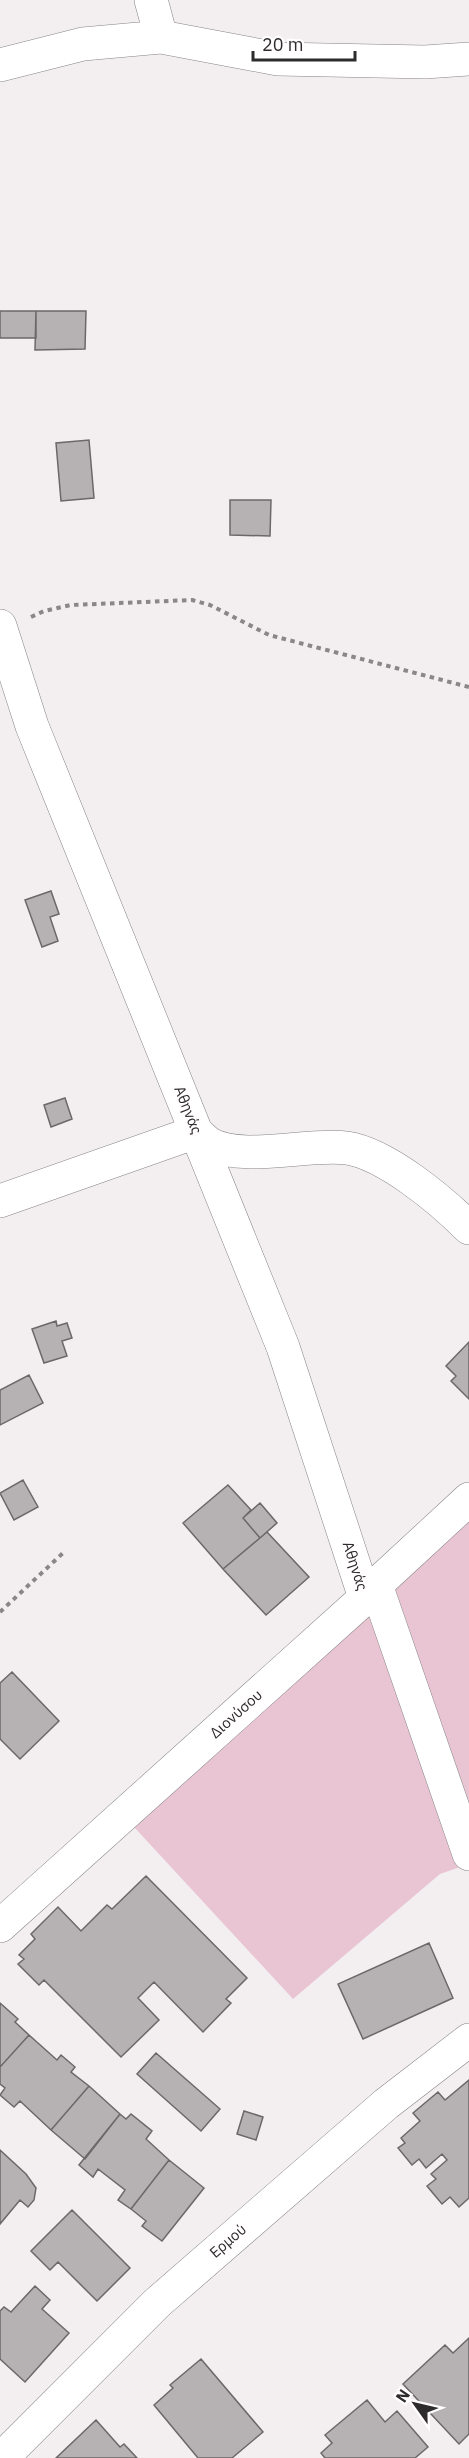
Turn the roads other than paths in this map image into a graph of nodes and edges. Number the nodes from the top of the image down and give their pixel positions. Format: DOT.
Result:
graph roads {
  1 [pos="151,0"];
  2 [pos="160,37"];
  3 [pos="469,59"];
  4 [pos="0,65"];
  5 [pos="1,629"];
  6 [pos="196,1132"];
  7 [pos="0,1201"];
  8 [pos="469,1228"];
  9 [pos="469,1499"];
  10 [pos="371,1591"];
  11 [pos="469,1854"];
  12 [pos="5,1911"];
  13 [pos="469,2040"];
  14 [pos="2,2458"];
  1 -- 2 [label="street"];
  2 -- 3 [label="street"];
  2 -- 4 [label="street"];
  5 -- 6 [label="street, Αθηνάς"];
  6 -- 7 [label="street"];
  6 -- 8 [label="street"];
  6 -- 10 [label="street, Αθηνάς"];
  9 -- 10 [label="street, Διονύσου"];
  10 -- 11 [label="street, Αθηνάς"];
  10 -- 12 [label="street, Διονύσου"];
  13 -- 14 [label="street, Ερμού"];
}
